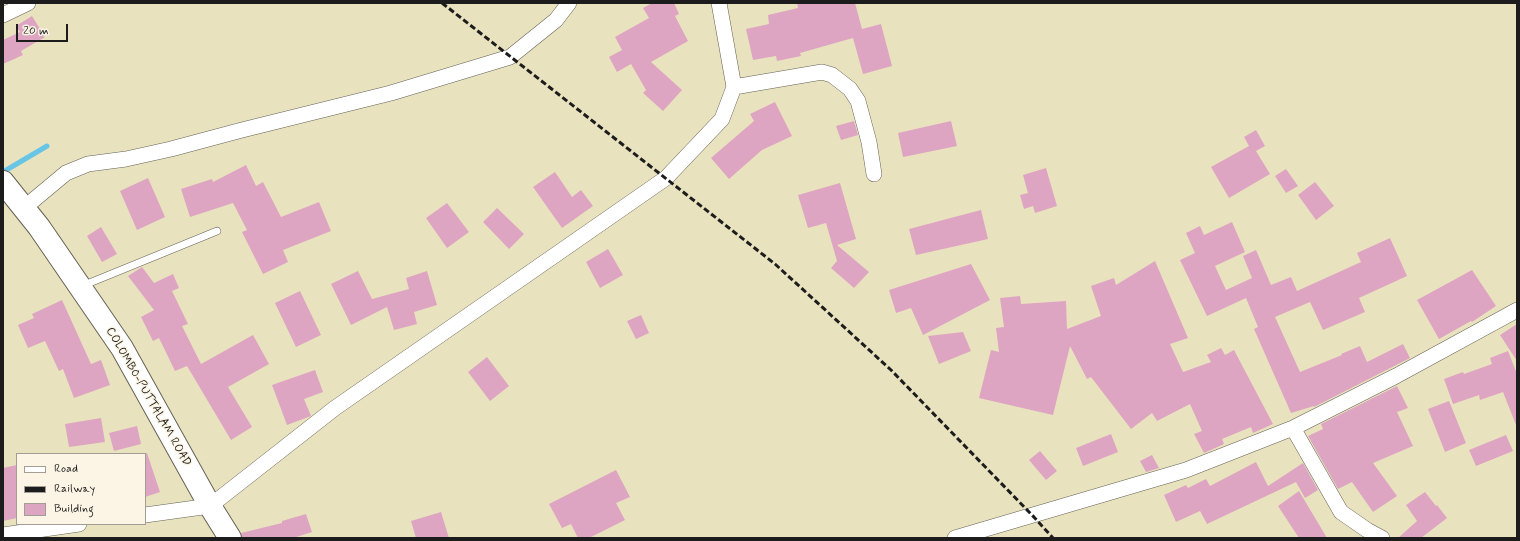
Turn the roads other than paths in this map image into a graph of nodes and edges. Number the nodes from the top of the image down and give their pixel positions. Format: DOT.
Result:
graph roads {
  1 [pos="28,3"];
  2 [pos="569,3"];
  3 [pos="719,3"];
  4 [pos="3,15"];
  5 [pos="734,87"];
  6 [pos="874,174"];
  7 [pos="3,182"];
  8 [pos="24,208"];
  9 [pos="217,231"];
  10 [pos="80,287"];
  11 [pos="1517,310"];
  12 [pos="1293,428"];
  13 [pos="210,506"];
  14 [pos="146,515"];
  15 [pos="72,525"];
  16 [pos="3,535"];
  17 [pos="230,538"];
  18 [pos="955,538"];
  19 [pos="1382,538"];
  1 -- 4 [label="street"];
  2 -- 8 [label="street"];
  3 -- 5 [label="street"];
  5 -- 6 [label="street"];
  5 -- 13 [label="street"];
  7 -- 8 [label="highway, COLOMBO-PUTTALAM ROAD"];
  8 -- 10 [label="highway, COLOMBO-PUTTALAM ROAD"];
  9 -- 10 [label="lane"];
  10 -- 13 [label="highway, COLOMBO-PUTTALAM ROAD"];
  11 -- 12 [label="street"];
  12 -- 18 [label="street"];
  12 -- 19 [label="street"];
  13 -- 14 [label="street"];
  13 -- 17 [label="highway, COLOMBO-PUTTALAM ROAD"];
  15 -- 16 [label="street"];
}
